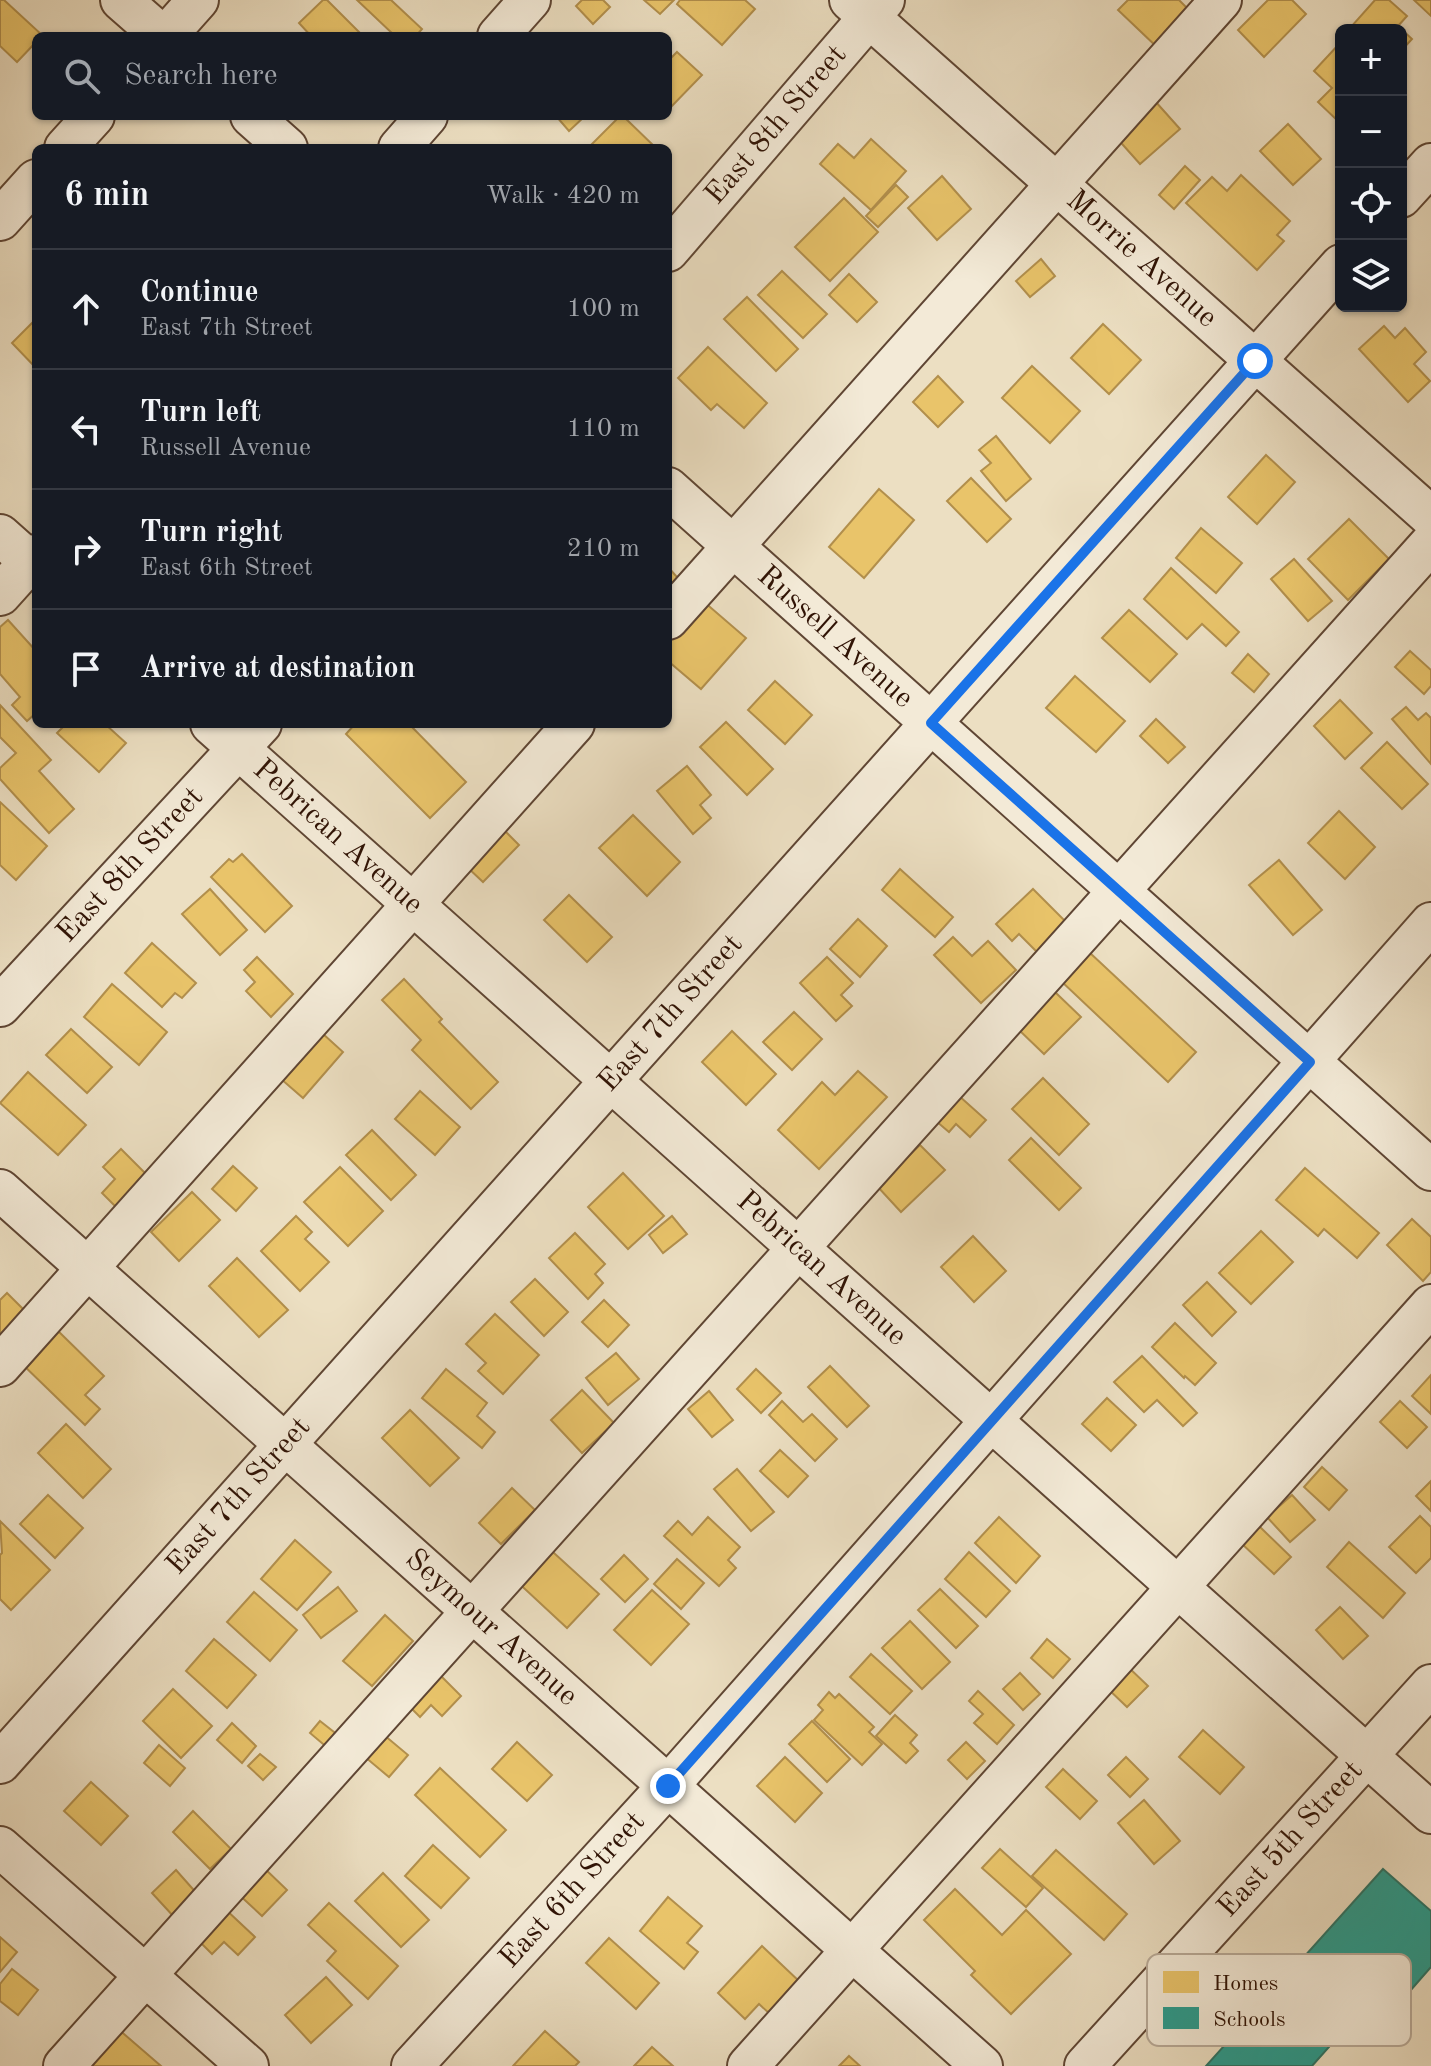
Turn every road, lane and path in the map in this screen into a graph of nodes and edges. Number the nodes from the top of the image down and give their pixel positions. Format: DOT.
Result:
graph roads {
  1 [pos="121,0"];
  2 [pos="198,0"];
  3 [pos="530,0"];
  4 [pos="1221,0"];
  5 [pos="868,6"];
  6 [pos="159,32"];
  7 [pos="168,32"];
  8 [pos="502,32"];
  9 [pos="90,120"];
  10 [pos="256,120"];
  11 [pos="424,120"];
  12 [pos="69,144"];
  13 [pos="282,144"];
  14 [pos="402,144"];
  15 [pos="1431,164"];
  16 [pos="32,184"];
  17 [pos="1057,184"];
  18 [pos="1407,190"];
  19 [pos="0,220"];
  20 [pos="672,246"];
  21 [pos="1335,272"];
  22 [pos="1255,361"];
  23 [pos="672,492"];
  24 [pos="1431,517"];
  25 [pos="0,535"];
  26 [pos="1431,543"];
  27 [pos="733,546"];
  28 [pos="32,559"];
  29 [pos="32,563"];
  30 [pos="0,595"];
  31 [pos="672,615"];
  32 [pos="931,723"];
  33 [pos="570,728"];
  34 [pos="237,732"];
  35 [pos="1119,890"];
  36 [pos="413,904"];
  37 [pos="1431,923"];
  38 [pos="0,1006"];
  39 [pos="1310,1062"];
  40 [pos="611,1081"];
  41 [pos="1431,1170"];
  42 [pos="0,1190"];
  43 [pos="799,1247"];
  44 [pos="88,1268"];
  45 [pos="1431,1305"];
  46 [pos="0,1366"];
  47 [pos="992,1421"];
  48 [pos="285,1444"];
  49 [pos="1178,1587"];
  50 [pos="473,1611"];
  51 [pos="1431,1685"];
  52 [pos="1368,1756"];
  53 [pos="0,1763"];
  54 [pos="668,1786"];
  55 [pos="1431,1813"];
  56 [pos="0,1847"];
  57 [pos="852,1950"];
  58 [pos="1187,1954"];
  59 [pos="146,1975"];
  60 [pos="1147,1998"];
  61 [pos="64,2066"];
  62 [pos="248,2066"];
  63 [pos="412,2066"];
  64 [pos="748,2066"];
  65 [pos="982,2066"];
  66 [pos="1085,2066"];
  1 -- 6 [label="street"];
  2 -- 7 [label="street"];
  3 -- 8 [label="street"];
  4 -- 17 [label="street"];
  5 -- 17 [label="street, Morrie Avenue"];
  5 -- 20 [label="street, East 8th Street"];
  9 -- 12 [label="street"];
  10 -- 13 [label="street"];
  11 -- 14 [label="street"];
  15 -- 18 [label="street"];
  16 -- 19 [label="street"];
  17 -- 22 [label="street, Morrie Avenue"];
  17 -- 27 [label="street"];
  21 -- 22 [label="street, East 7th Street"];
  22 -- 24 [label="street, Morrie Avenue"];
  22 -- 32 [label="street, East 7th Street"];
  23 -- 27 [label="street, Russell Avenue"];
  25 -- 28 [label="street"];
  26 -- 35 [label="street"];
  27 -- 31 [label="street"];
  27 -- 32 [label="street, Russell Avenue"];
  29 -- 30 [label="street"];
  32 -- 35 [label="street, Russell Avenue"];
  32 -- 40 [label="street, East 7th Street"];
  33 -- 36 [label="street"];
  34 -- 36 [label="street, Pebrican Avenue"];
  34 -- 38 [label="street, East 8th Street"];
  35 -- 39 [label="street, Russell Avenue"];
  35 -- 43 [label="street"];
  36 -- 40 [label="street, Pebrican Avenue"];
  36 -- 44 [label="street"];
  37 -- 39 [label="street, East 6th Street"];
  39 -- 41 [label="street, Russell Avenue"];
  39 -- 47 [label="street, East 6th Street"];
  40 -- 43 [label="street, Pebrican Avenue"];
  40 -- 48 [label="street, East 7th Street"];
  42 -- 44 [label="street, Seymour Avenue"];
  43 -- 47 [label="street, Pebrican Avenue"];
  43 -- 50 [label="street"];
  44 -- 46 [label="street"];
  44 -- 48 [label="street, Seymour Avenue"];
  45 -- 49 [label="street"];
  47 -- 49 [label="street, Pebrican Avenue"];
  47 -- 54 [label="street, East 6th Street"];
  48 -- 50 [label="street, Seymour Avenue"];
  48 -- 53 [label="street, East 7th Street"];
  49 -- 52 [label="street, Pebrican Avenue"];
  49 -- 57 [label="street"];
  50 -- 54 [label="street, Seymour Avenue"];
  50 -- 59 [label="street"];
  51 -- 52 [label="street, East 5th Street"];
  52 -- 55 [label="street, Pebrican Avenue"];
  52 -- 58 [label="street, East 5th Street"];
  54 -- 57 [label="street, Seymour Avenue"];
  54 -- 63 [label="street, East 6th Street"];
  56 -- 59 [label="street"];
  57 -- 64 [label="street"];
  57 -- 65 [label="street, Seymour Avenue"];
  59 -- 61 [label="street"];
  59 -- 62 [label="street"];
  60 -- 66 [label="street, East 5th Street"];
}
